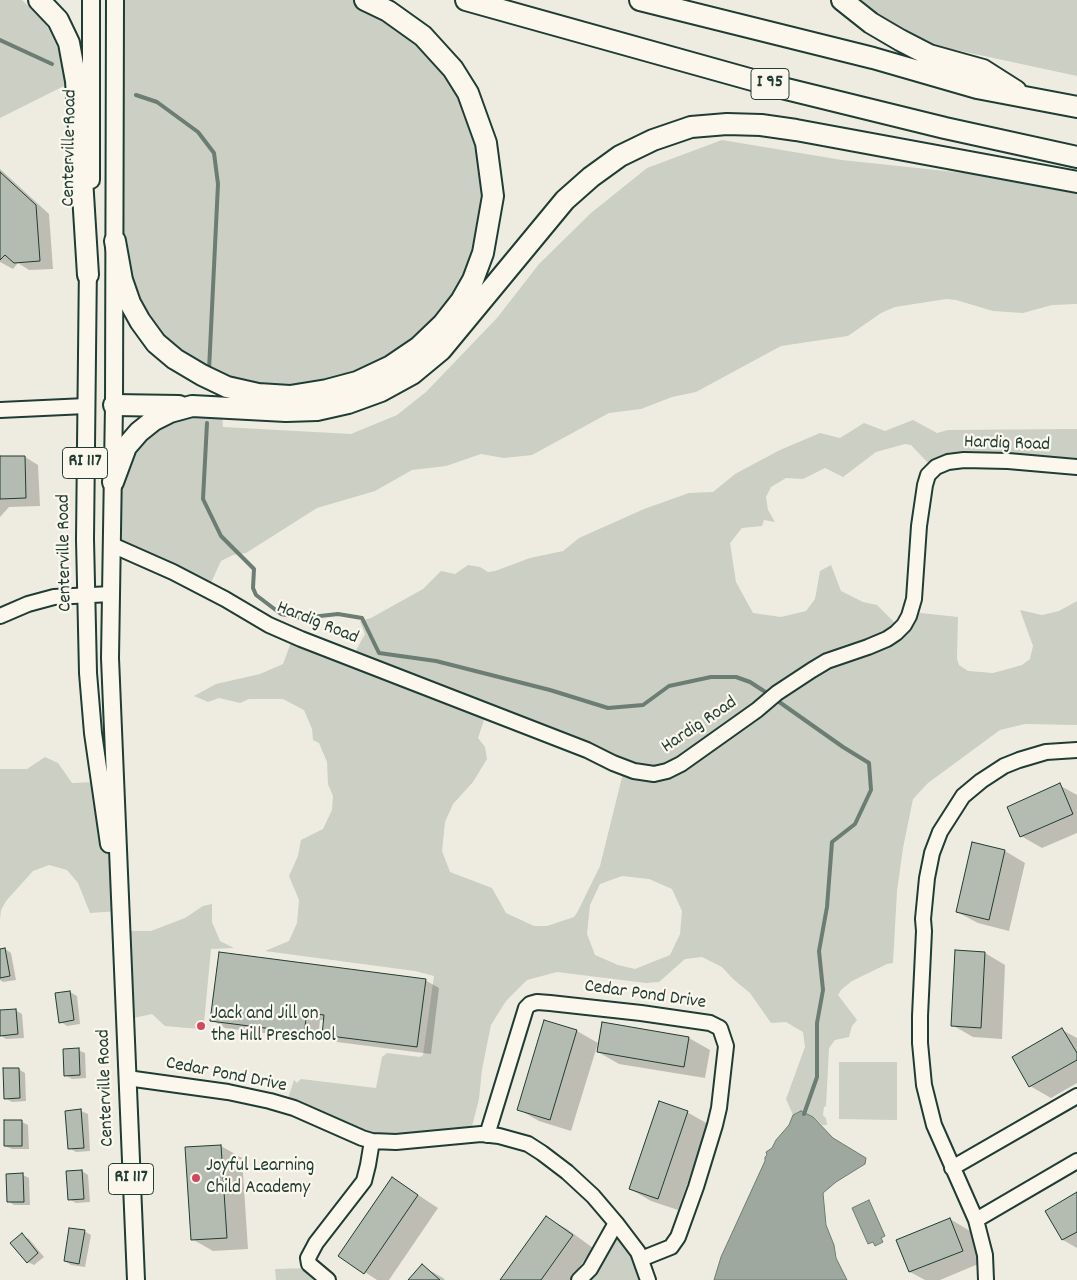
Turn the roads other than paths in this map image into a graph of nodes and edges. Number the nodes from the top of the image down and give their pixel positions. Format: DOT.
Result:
graph roads {
  1 [pos="39,0"];
  2 [pos="91,0"];
  3 [pos="115,0"];
  4 [pos="365,0"];
  5 [pos="466,0"];
  6 [pos="640,0"];
  7 [pos="842,0"];
  8 [pos="1028,99"];
  9 [pos="1077,107"];
  10 [pos="1077,157"];
  11 [pos="1077,182"];
  12 [pos="115,241"];
  13 [pos="88,275"];
  14 [pos="114,405"];
  15 [pos="86,406"];
  16 [pos="192,406"];
  17 [pos="0,410"];
  18 [pos="1077,467"];
  19 [pos="112,482"];
  20 [pos="112,544"];
  21 [pos="111,594"];
  22 [pos="86,596"];
  23 [pos="0,616"];
  24 [pos="1077,750"];
  25 [pos="120,924"];
  26 [pos="127,1078"];
  27 [pos="1077,1096"];
  28 [pos="487,1135"];
  29 [pos="372,1141"];
  30 [pos="1077,1161"];
  31 [pos="952,1168"];
  32 [pos="976,1220"];
  33 [pos="616,1222"];
  34 [pos="641,1259"];
  35 [pos="136,1280"];
  36 [pos="328,1280"];
  37 [pos="579,1280"];
  38 [pos="648,1280"];
  39 [pos="986,1280"];
  1 -- 13 [label="highway"];
  2 -- 13 [label="main road, Centerville Road / RI 117"];
  3 -- 12 [label="main road, Centerville Road / RI 117"];
  4 -- 12 [label="highway"];
  5 -- 10 [label="highway, I 95"];
  6 -- 8 [label="highway"];
  7 -- 8 [label="highway"];
  8 -- 9 [label="highway"];
  11 -- 16 [label="highway"];
  12 -- 14 [label="main road, Centerville Road / RI 117"];
  13 -- 15 [label="main road, Centerville Road / RI 117"];
  14 -- 15 [label="main road"];
  14 -- 16 [label="highway"];
  14 -- 19 [label="main road, Centerville Road / RI 117"];
  15 -- 17 [label="street"];
  15 -- 22 [label="main road, Centerville Road / RI 117"];
  16 -- 19 [label="highway"];
  18 -- 20 [label="street, Hardig Road"];
  19 -- 20 [label="main road, Centerville Road / RI 117"];
  20 -- 21 [label="main road, Centerville Road / RI 117"];
  21 -- 22 [label="street"];
  21 -- 25 [label="main road, Centerville Road / RI 117"];
  22 -- 23 [label="street"];
  22 -- 25 [label="main road, Centerville Road / RI 117"];
  24 -- 31 [label="street"];
  25 -- 26 [label="main road, Centerville Road / RI 117"];
  26 -- 29 [label="street, Cedar Pond Drive"];
  26 -- 35 [label="main road, Centerville Road / RI 117"];
  27 -- 31 [label="street"];
  28 -- 29 [label="street, Cedar Pond Drive"];
  28 -- 33 [label="street, Cedar Pond Drive"];
  28 -- 34 [label="street, Cedar Pond Drive"];
  29 -- 36 [label="street"];
  30 -- 32 [label="street"];
  31 -- 32 [label="street"];
  32 -- 39 [label="street"];
  33 -- 34 [label="street, Cedar Pond Drive"];
  33 -- 37 [label="street"];
  34 -- 38 [label="street, Cedar Pond Drive"];
}
